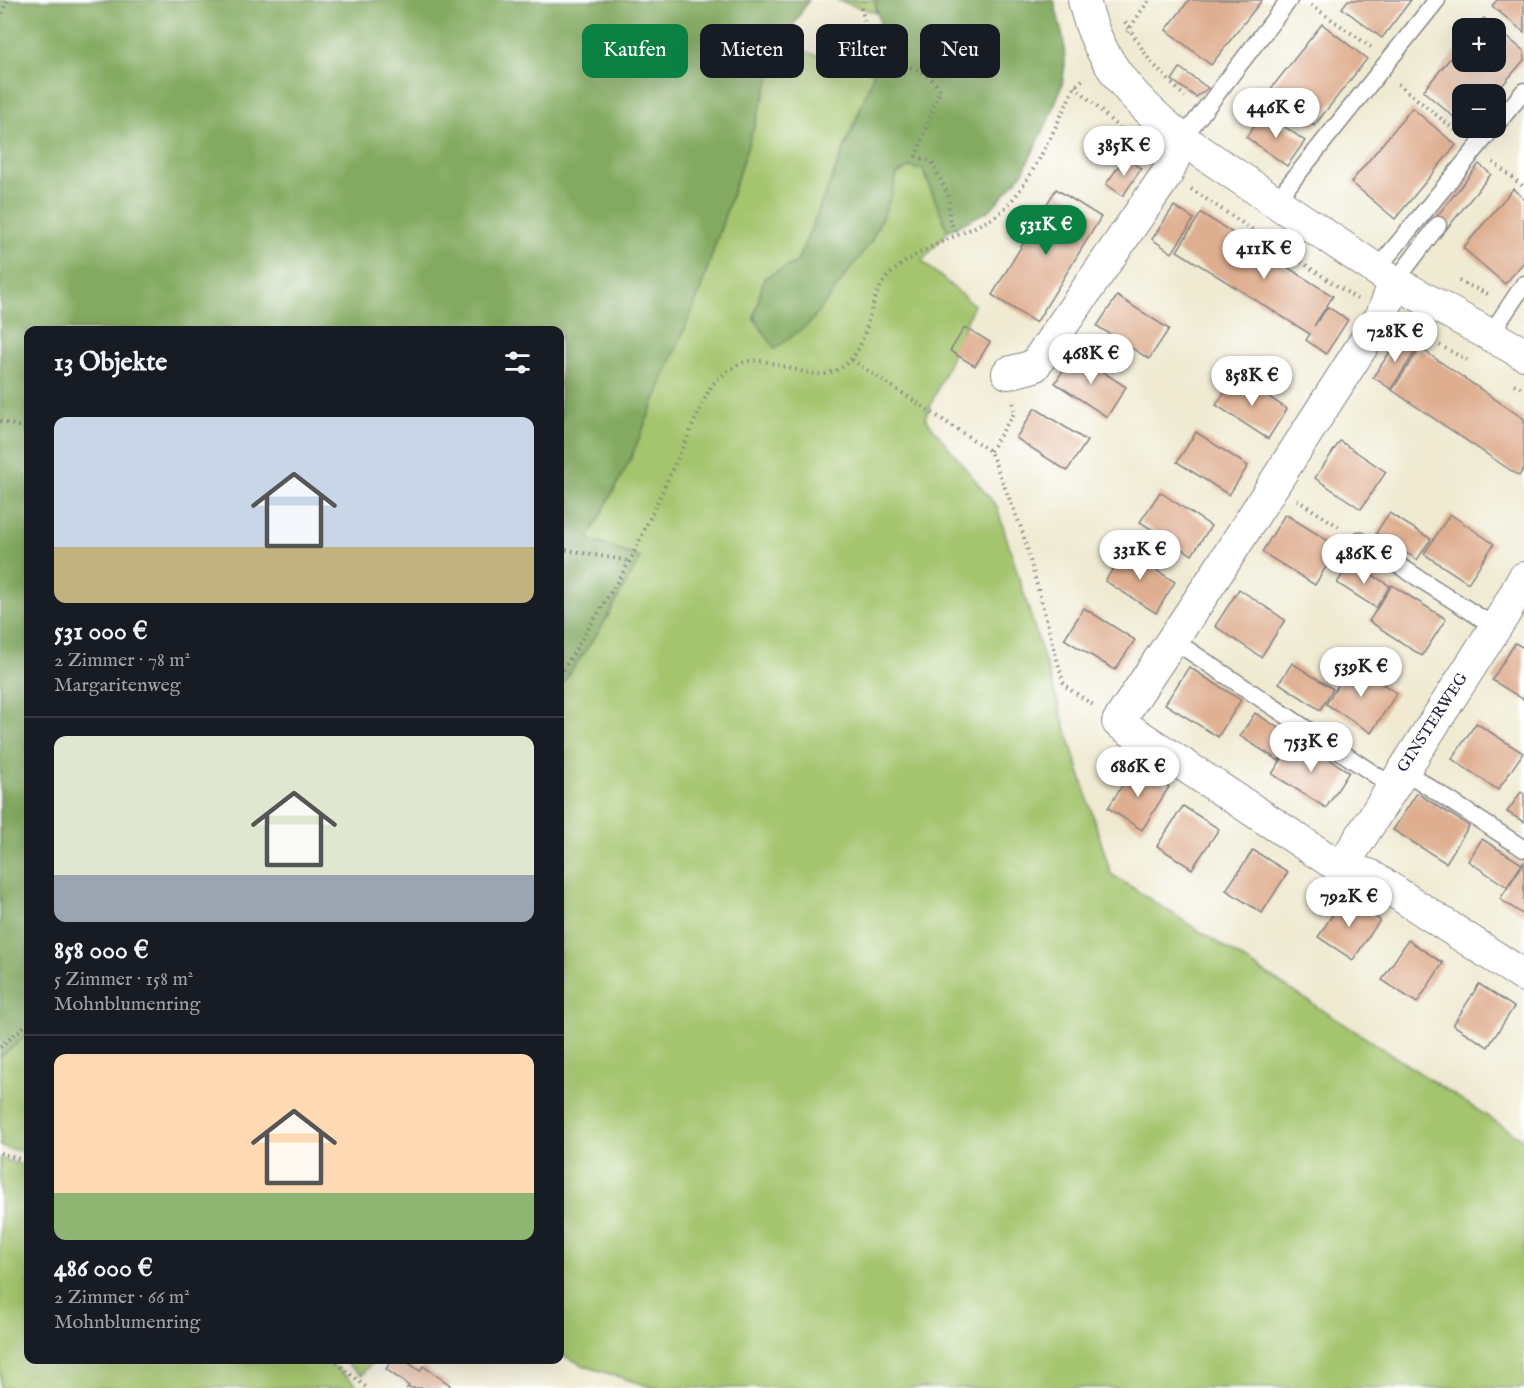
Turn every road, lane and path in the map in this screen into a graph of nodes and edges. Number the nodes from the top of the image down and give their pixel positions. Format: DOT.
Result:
graph roads {
  1 [pos="7,0"];
  2 [pos="1084,0"];
  3 [pos="1289,0"];
  4 [pos="1304,0"];
  5 [pos="1437,0"];
  6 [pos="861,8"];
  7 [pos="0,19"];
  8 [pos="1124,20"];
  9 [pos="1106,60"];
  10 [pos="1385,65"];
  11 [pos="1524,91"];
  12 [pos="1506,113"];
  13 [pos="1204,114"];
  14 [pos="1485,138"];
  15 [pos="1182,139"];
  16 [pos="1477,148"];
  17 [pos="1524,187"];
  18 [pos="1276,201"];
  19 [pos="1438,225"];
  20 [pos="956,234"];
  21 [pos="1385,276"];
  22 [pos="1524,284"];
  23 [pos="1490,336"];
  24 [pos="1524,354"];
  25 [pos="852,360"];
  26 [pos="1008,373"];
  27 [pos="0,421"];
  28 [pos="24,428"];
  29 [pos="990,451"];
  30 [pos="1272,484"];
  31 [pos="1359,540"];
  32 [pos="564,550"];
  33 [pos="630,561"];
  34 [pos="1524,578"];
  35 [pos="1495,627"];
  36 [pos="1173,640"];
  37 [pos="564,668"];
  38 [pos="1118,722"];
  39 [pos="1397,778"];
  40 [pos="1524,849"];
  41 [pos="1341,868"];
  42 [pos="1524,976"];
  43 [pos="24,1026"];
  44 [pos="0,1047"];
  45 [pos="0,1153"];
  46 [pos="24,1161"];
  47 [pos="338,1364"];
  48 [pos="367,1388"];
  1 -- 7 [label="path"];
  2 -- 9 [label="street"];
  3 -- 13 [label="lane"];
  4 -- 10 [label="path"];
  5 -- 10 [label="lane"];
  6 -- 20 [label="path"];
  8 -- 13 [label="path"];
  9 -- 15 [label="street"];
  9 -- 20 [label="path"];
  10 -- 16 [label="path"];
  10 -- 18 [label="lane"];
  11 -- 12 [label="lane"];
  13 -- 15 [label="lane"];
  14 -- 16 [label="lane"];
  15 -- 18 [label="street"];
  15 -- 26 [label="street"];
  16 -- 17 [label="path"];
  16 -- 21 [label="lane"];
  18 -- 21 [label="street"];
  19 -- 21 [label="lane"];
  20 -- 25 [label="path"];
  21 -- 23 [label="street"];
  21 -- 30 [label="street"];
  22 -- 23 [label="lane"];
  23 -- 24 [label="street"];
  25 -- 29 [label="path"];
  25 -- 33 [label="path"];
  26 -- 29 [label="path"];
  27 -- 28 [label="path"];
  29 -- 38 [label="path"];
  30 -- 31 [label="path"];
  30 -- 36 [label="street"];
  31 -- 35 [label="lane"];
  32 -- 33 [label="path"];
  33 -- 37 [label="path"];
  34 -- 35 [label="street, GINSTERWEG"];
  35 -- 39 [label="street, GINSTERWEG"];
  36 -- 38 [label="street"];
  36 -- 39 [label="lane"];
  38 -- 41 [label="street"];
  39 -- 40 [label="lane"];
  39 -- 41 [label="street, GINSTERWEG"];
  41 -- 42 [label="street"];
  43 -- 44 [label="path"];
  45 -- 46 [label="path"];
  47 -- 48 [label="path"];
}
